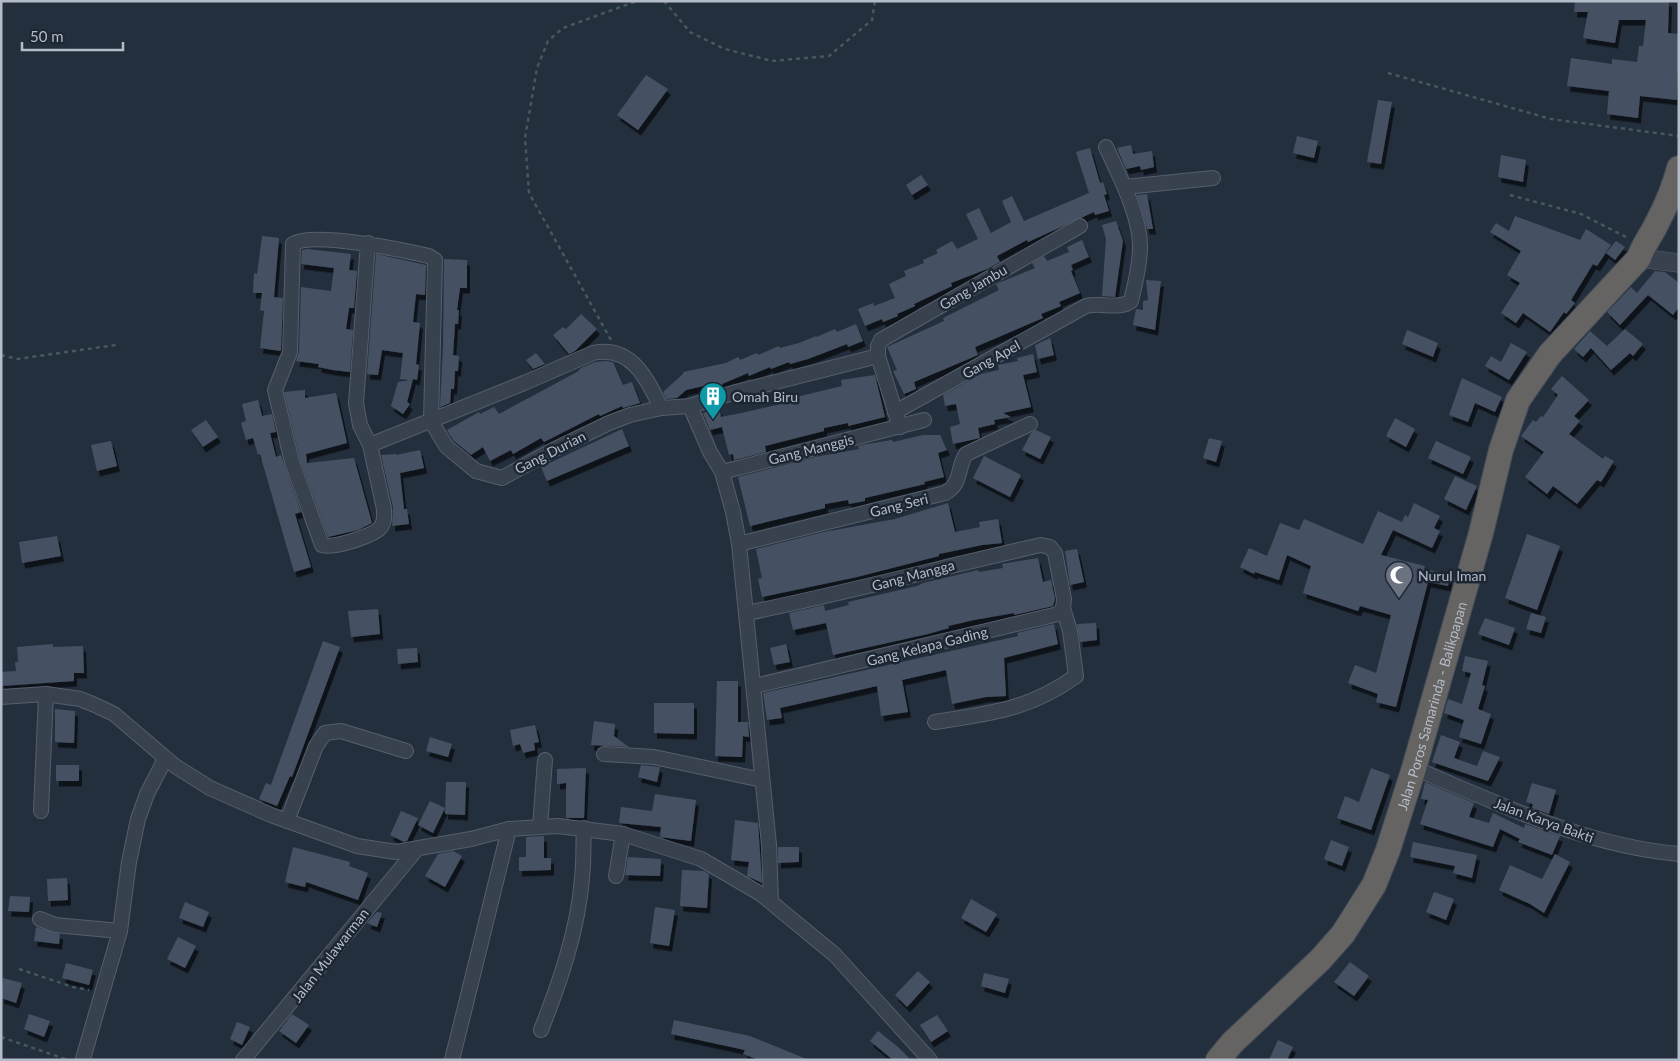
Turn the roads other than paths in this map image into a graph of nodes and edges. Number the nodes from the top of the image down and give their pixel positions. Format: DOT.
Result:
graph roads {
  1 [pos="1106,147"];
  2 [pos="1679,168"];
  3 [pos="1213,178"];
  4 [pos="1125,187"];
  5 [pos="1080,226"];
  6 [pos="368,243"];
  7 [pos="1641,252"];
  8 [pos="1679,263"];
  9 [pos="878,356"];
  10 [pos="690,406"];
  11 [pos="660,408"];
  12 [pos="895,412"];
  13 [pos="924,420"];
  14 [pos="431,421"];
  15 [pos="1030,424"];
  16 [pos="900,427"];
  17 [pos="370,445"];
  18 [pos="722,472"];
  19 [pos="739,544"];
  20 [pos="1063,608"];
  21 [pos="747,613"];
  22 [pos="755,686"];
  23 [pos="46,694"];
  24 [pos="1,697"];
  25 [pos="936,722"];
  26 [pos="406,751"];
  27 [pos="604,754"];
  28 [pos="166,759"];
  29 [pos="545,760"];
  30 [pos="1414,768"];
  31 [pos="762,780"];
  32 [pos="40,810"];
  33 [pos="287,821"];
  34 [pos="540,827"];
  35 [pos="584,828"];
  36 [pos="509,829"];
  37 [pos="623,834"];
  38 [pos="416,850"];
  39 [pos="1679,854"];
  40 [pos="616,876"];
  41 [pos="771,902"];
  42 [pos="40,919"];
  43 [pos="120,931"];
  44 [pos="541,1030"];
  45 [pos="84,1059"];
  46 [pos="69,1060"];
  47 [pos="243,1060"];
  48 [pos="452,1060"];
  49 [pos="930,1060"];
  50 [pos="1218,1060"];
  1 -- 4 [label="street"];
  2 -- 7 [label="highway, Jalan Poros Samarinda - Balikpapan"];
  3 -- 4 [label="street"];
  4 -- 12 [label="street, Gang Apel"];
  5 -- 9 [label="street, Gang Jambu"];
  6 -- 14 [label="street"];
  6 -- 17 [label="street"];
  6 -- 17 [label="street"];
  7 -- 8 [label="street"];
  7 -- 30 [label="highway, Jalan Poros Samarinda - Balikpapan"];
  9 -- 10 [label="street, Gang Durian"];
  9 -- 12 [label="street"];
  10 -- 11 [label="street, Gang Durian"];
  10 -- 18 [label="street"];
  11 -- 14 [label="street, Gang Durian"];
  11 -- 14 [label="street"];
  12 -- 16 [label="street"];
  13 -- 16 [label="street, Gang Manggis"];
  14 -- 17 [label="street"];
  15 -- 19 [label="street, Gang Seri"];
  16 -- 18 [label="street, Gang Manggis"];
  18 -- 19 [label="street"];
  19 -- 21 [label="street"];
  20 -- 21 [label="street, Gang Mangga"];
  20 -- 22 [label="street, Gang Kelapa Gading"];
  20 -- 25 [label="street"];
  21 -- 22 [label="street"];
  22 -- 31 [label="street"];
  23 -- 24 [label="street"];
  23 -- 28 [label="street"];
  23 -- 32 [label="street"];
  26 -- 33 [label="street"];
  27 -- 31 [label="street"];
  28 -- 33 [label="street"];
  28 -- 43 [label="street"];
  29 -- 34 [label="street"];
  30 -- 39 [label="street, Jalan Karya Bakti"];
  30 -- 50 [label="highway, Jalan Poros Samarinda - Balikpapan"];
  31 -- 41 [label="street"];
  33 -- 38 [label="street"];
  34 -- 35 [label="street"];
  34 -- 36 [label="street"];
  35 -- 37 [label="street"];
  35 -- 44 [label="street"];
  36 -- 38 [label="street"];
  36 -- 48 [label="street"];
  37 -- 40 [label="street"];
  37 -- 41 [label="street"];
  38 -- 47 [label="street, Jalan Mulawarman"];
  41 -- 49 [label="street"];
  42 -- 43 [label="street"];
  43 -- 45 [label="street"];
  45 -- 46 [label="street"];
}
